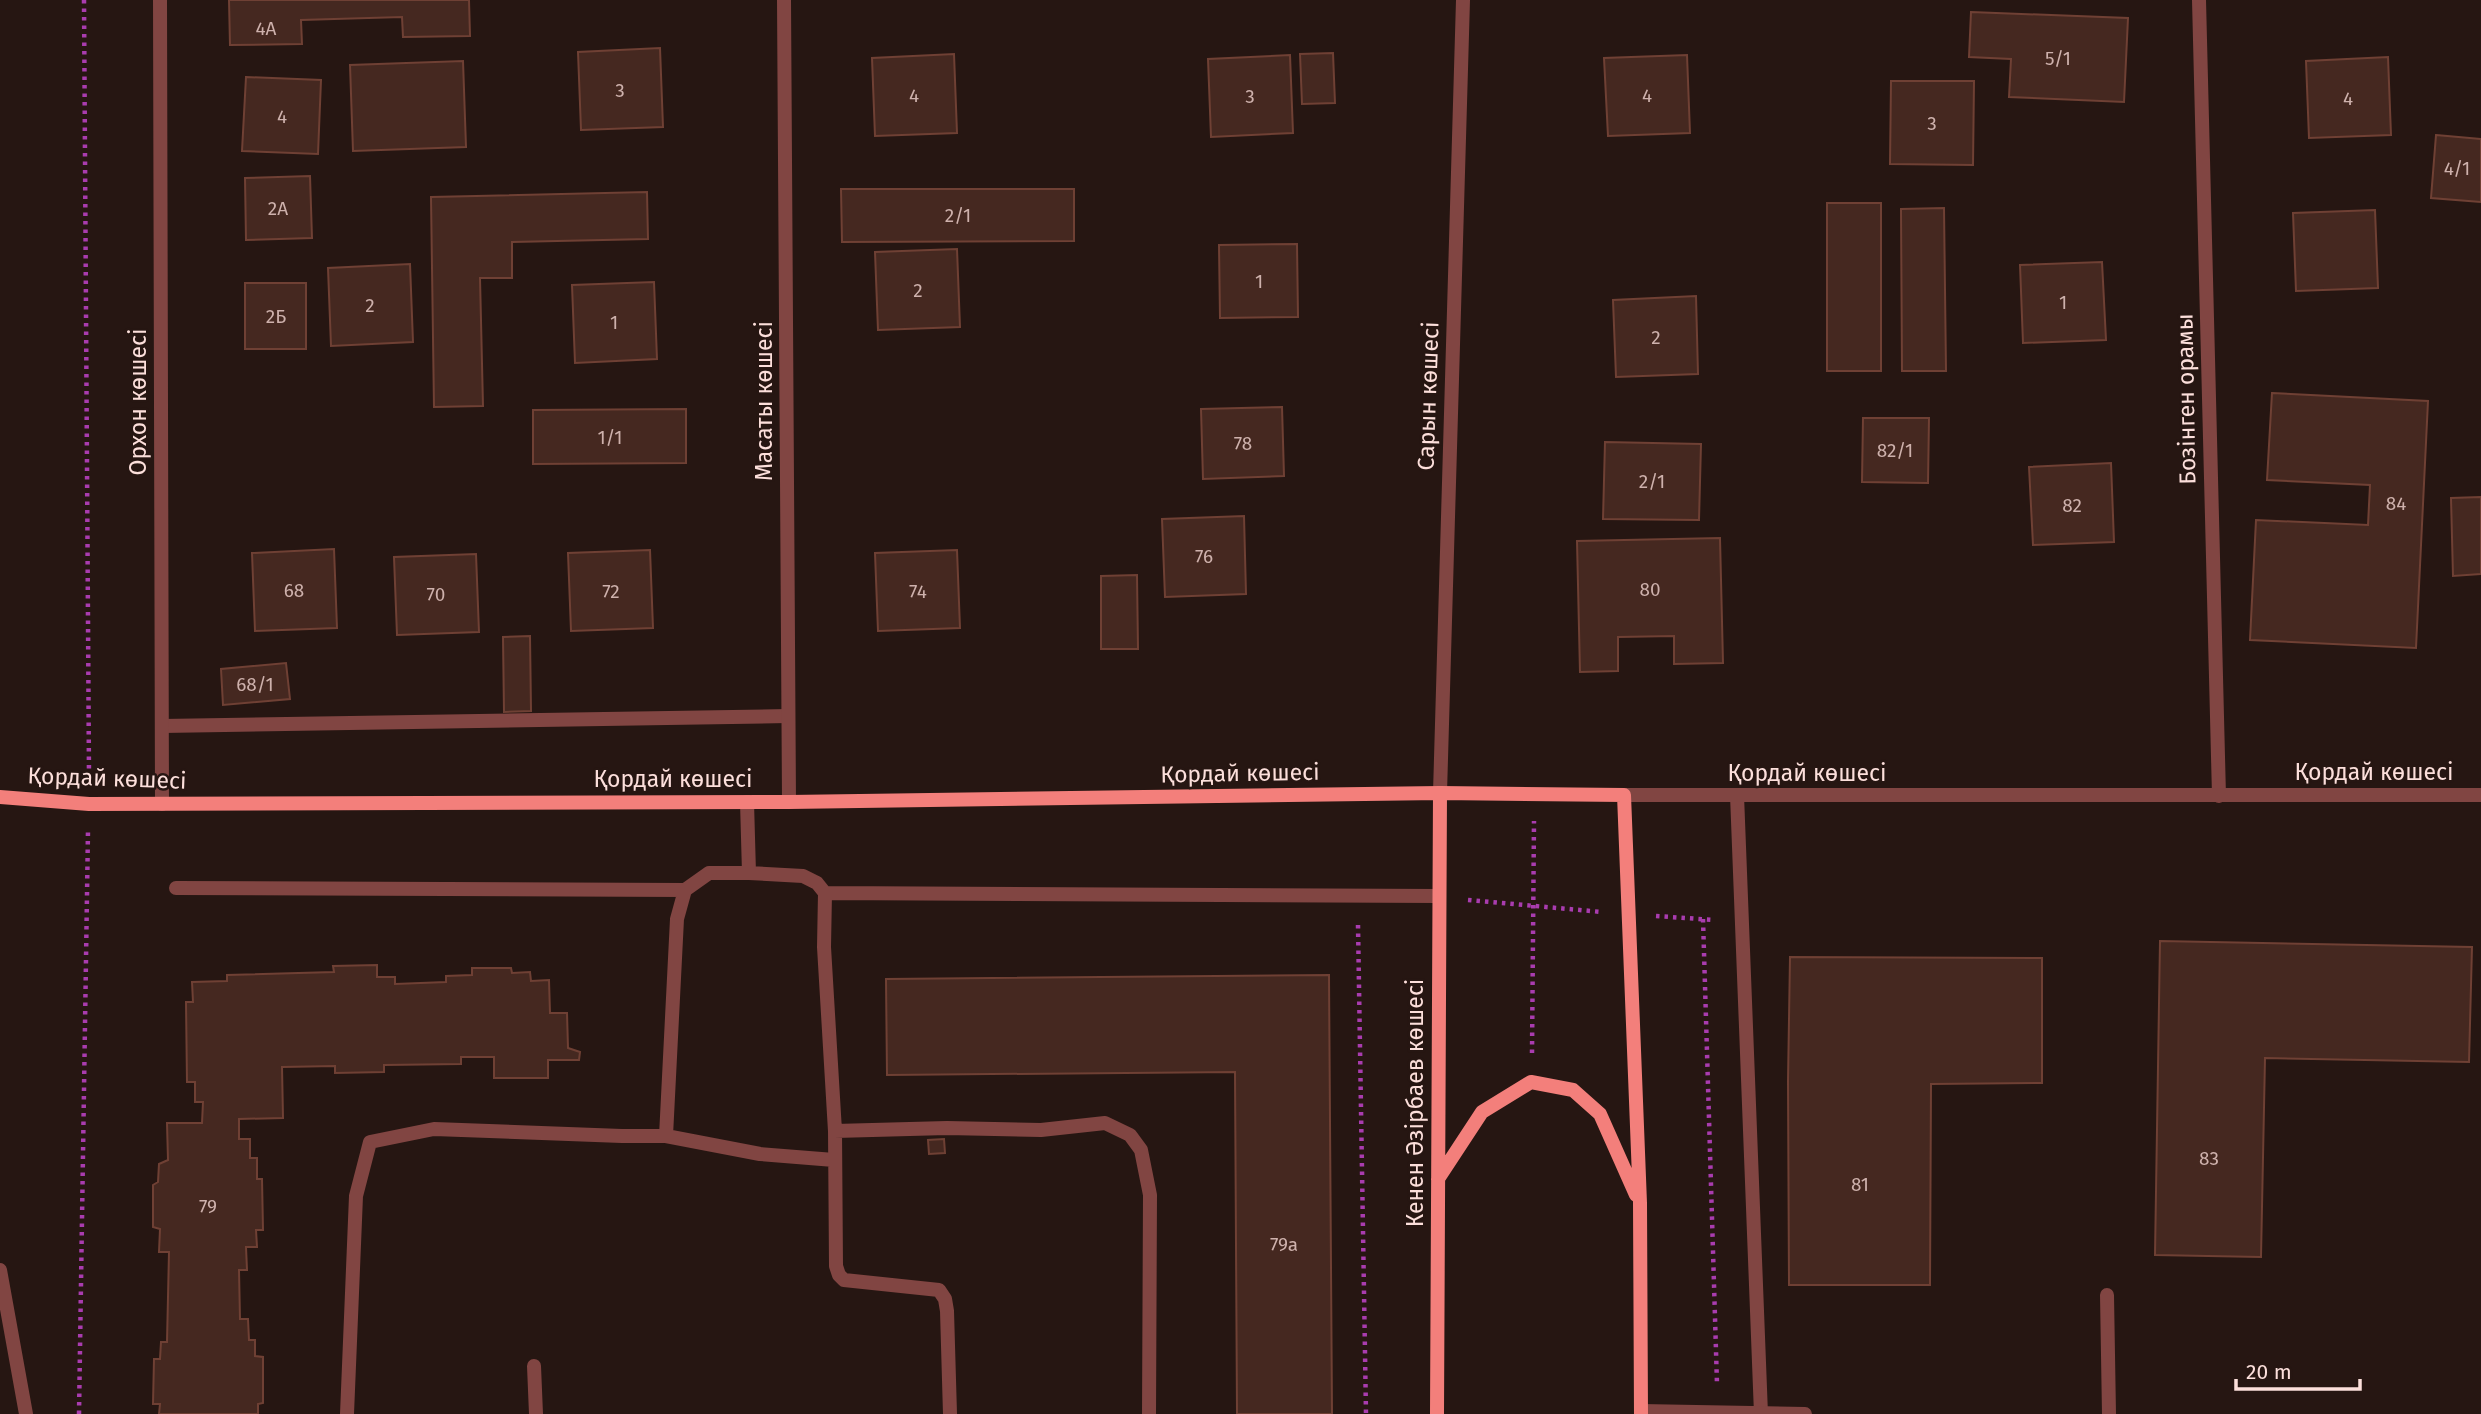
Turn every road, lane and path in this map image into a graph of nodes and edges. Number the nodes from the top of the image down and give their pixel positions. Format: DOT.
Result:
graph roads {
  1 [pos="84,0"];
  2 [pos="160,0"];
  3 [pos="784,0"];
  4 [pos="1462,0"];
  5 [pos="2199,0"];
  6 [pos="788,716"];
  7 [pos="162,726"];
  8 [pos="1440,793"];
  9 [pos="1534,794"];
  10 [pos="2481,794"];
  11 [pos="1624,795"];
  12 [pos="1737,795"];
  13 [pos="2219,796"];
  14 [pos="0,797"];
  15 [pos="747,802"];
  16 [pos="789,802"];
  17 [pos="89,804"];
  18 [pos="162,804"];
  19 [pos="749,873"];
  20 [pos="176,888"];
  21 [pos="684,890"];
  22 [pos="825,893"];
  23 [pos="1357,896"];
  24 [pos="1439,897"];
  25 [pos="1534,907"];
  26 [pos="1629,914"];
  27 [pos="1703,919"];
  28 [pos="1742,921"];
  29 [pos="1531,1082"];
  30 [pos="835,1131"];
  31 [pos="666,1136"];
  32 [pos="834,1160"];
  33 [pos="1437,1179"];
  34 [pos="1640,1203"];
  35 [pos="0,1270"];
  36 [pos="2107,1295"];
  37 [pos="534,1366"];
  38 [pos="1641,1413"];
  39 [pos="1718,1413"];
  40 [pos="26,1414"];
  41 [pos="79,1414"];
  42 [pos="348,1414"];
  43 [pos="536,1414"];
  44 [pos="950,1414"];
  45 [pos="1150,1414"];
  46 [pos="1366,1414"];
  47 [pos="1437,1414"];
  48 [pos="1761,1414"];
  49 [pos="1805,1414"];
  50 [pos="2109,1414"];
  1 -- 17 [label="path"];
  2 -- 7 [label="street, Орхон көшесі"];
  3 -- 6 [label="street, Масаты көшесі"];
  4 -- 8 [label="street, Сарын көшесі"];
  5 -- 13 [label="street, Бозінген орамы"];
  6 -- 7 [label="street"];
  6 -- 16 [label="street, Масаты көшесі"];
  7 -- 18 [label="street, Орхон көшесі"];
  8 -- 9 [label="street, Қордай көшесі"];
  8 -- 16 [label="street, Қордай көшесі"];
  8 -- 24 [label="street, Кенен Әзірбаев көшесі"];
  9 -- 11 [label="street, Қордай көшесі"];
  9 -- 25 [label="path"];
  10 -- 13 [label="street, Қордай көшесі"];
  11 -- 12 [label="street, Қордай көшесі"];
  11 -- 26 [label="street"];
  12 -- 13 [label="street, Қордай көшесі"];
  12 -- 28 [label="street"];
  14 -- 17 [label="street, Қордай көшесі"];
  15 -- 16 [label="street, Қордай көшесі"];
  15 -- 18 [label="street, Қордай көшесі"];
  15 -- 19 [label="street"];
  17 -- 18 [label="street, Қордай көшесі"];
  17 -- 41 [label="path"];
  19 -- 21 [label="street"];
  19 -- 22 [label="street"];
  20 -- 21 [label="street"];
  21 -- 31 [label="street"];
  22 -- 23 [label="street"];
  22 -- 30 [label="street"];
  23 -- 24 [label="street"];
  23 -- 46 [label="path"];
  24 -- 25 [label="path"];
  24 -- 33 [label="street, Кенен Әзірбаев көшесі"];
  25 -- 26 [label="path"];
  25 -- 29 [label="path"];
  26 -- 27 [label="path"];
  26 -- 34 [label="street"];
  27 -- 28 [label="path"];
  27 -- 39 [label="path"];
  28 -- 48 [label="street"];
  29 -- 33 [label="street"];
  29 -- 34 [label="street"];
  30 -- 32 [label="street"];
  30 -- 45 [label="street"];
  31 -- 32 [label="street"];
  31 -- 42 [label="street"];
  32 -- 44 [label="street"];
  33 -- 47 [label="street, Кенен Әзірбаев көшесі"];
  34 -- 38 [label="street"];
  35 -- 40 [label="street"];
  36 -- 50 [label="street"];
  37 -- 43 [label="street"];
  38 -- 39 [label="street"];
  39 -- 48 [label="street"];
  48 -- 49 [label="street"];
}
